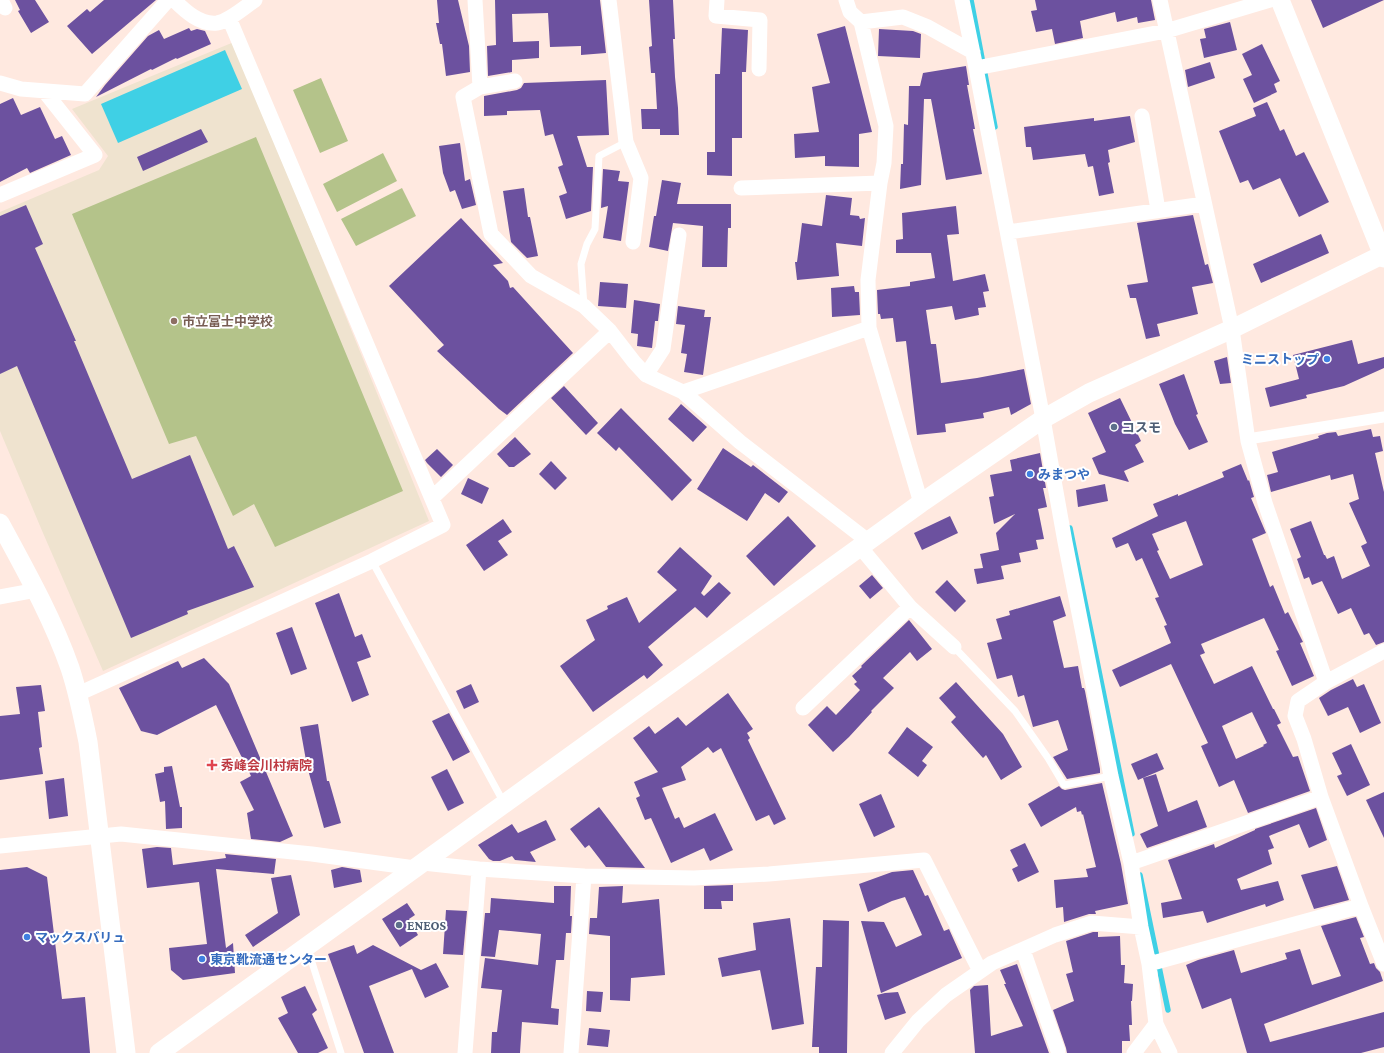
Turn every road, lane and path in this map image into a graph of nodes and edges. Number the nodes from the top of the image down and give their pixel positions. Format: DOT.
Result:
graph roads {
  1 [pos="168,0"];
  2 [pos="174,0"];
  3 [pos="255,0"];
  4 [pos="475,0"];
  5 [pos="609,0"];
  6 [pos="717,0"];
  7 [pos="846,0"];
  8 [pos="962,0"];
  9 [pos="1160,0"];
  10 [pos="1270,0"];
  11 [pos="1280,0"];
  12 [pos="229,18"];
  13 [pos="861,22"];
  14 [pos="1166,31"];
  15 [pos="973,52"];
  16 [pos="976,68"];
  17 [pos="759,69"];
  18 [pos="515,81"];
  19 [pos="0,82"];
  20 [pos="480,88"];
  21 [pos="45,92"];
  22 [pos="1142,116"];
  23 [pos="626,142"];
  24 [pos="880,183"];
  25 [pos="741,188"];
  26 [pos="0,195"];
  27 [pos="1204,204"];
  28 [pos="1158,210"];
  29 [pos="1008,232"];
  30 [pos="679,235"];
  31 [pos="633,242"];
  32 [pos="1384,256"];
  33 [pos="584,306"];
  34 [pos="869,328"];
  35 [pos="1232,329"];
  36 [pos="610,331"];
  37 [pos="646,375"];
  38 [pos="683,392"];
  39 [pos="1384,417"];
  40 [pos="1044,419"];
  41 [pos="1254,438"];
  42 [pos="432,498"];
  43 [pos="921,503"];
  44 [pos="0,523"];
  45 [pos="864,544"];
  46 [pos="372,561"];
  47 [pos="37,590"];
  48 [pos="0,597"];
  49 [pos="910,607"];
  50 [pos="954,647"];
  51 [pos="1384,651"];
  52 [pos="1326,682"];
  53 [pos="78,694"];
  54 [pos="803,708"];
  55 [pos="1112,776"];
  56 [pos="1321,797"];
  57 [pos="505,805"];
  58 [pos="100,836"];
  59 [pos="0,846"];
  60 [pos="1130,863"];
  61 [pos="419,865"];
  62 [pos="479,869"];
  63 [pos="584,876"];
  64 [pos="1361,906"];
  65 [pos="1141,927"];
  66 [pos="307,946"];
  67 [pos="1023,950"];
  68 [pos="1149,964"];
  69 [pos="1384,964"];
  70 [pos="980,971"];
  71 [pos="1156,1024"];
  72 [pos="1058,1051"];
  73 [pos="126,1053"];
  74 [pos="159,1053"];
  75 [pos="341,1053"];
  76 [pos="465,1053"];
  77 [pos="571,1053"];
  78 [pos="892,1053"];
  79 [pos="1134,1053"];
  80 [pos="1170,1053"];
  1 -- 21 [label="street"];
  2 -- 12 [label="street"];
  3 -- 12 [label="street"];
  4 -- 20 [label="street"];
  5 -- 23 [label="street"];
  6 -- 17 [label="street"];
  7 -- 13 [label="street"];
  8 -- 15 [label="street"];
  9 -- 14 [label="street"];
  10 -- 14 [label="street"];
  11 -- 32 [label="street"];
  12 -- 42 [label="street"];
  13 -- 15 [label="street"];
  13 -- 24 [label="street"];
  14 -- 16 [label="street"];
  14 -- 27 [label="street"];
  15 -- 16 [label="street"];
  16 -- 29 [label="street"];
  18 -- 20 [label="street"];
  19 -- 21 [label="street"];
  20 -- 33 [label="street"];
  21 -- 26 [label="street"];
  22 -- 28 [label="street"];
  23 -- 31 [label="street"];
  23 -- 33 [label="lane"];
  24 -- 25 [label="street"];
  24 -- 34 [label="street"];
  27 -- 28 [label="street"];
  27 -- 35 [label="street"];
  28 -- 29 [label="street"];
  29 -- 40 [label="street"];
  30 -- 37 [label="street"];
  32 -- 35 [label="street"];
  33 -- 36 [label="street"];
  34 -- 38 [label="street"];
  34 -- 43 [label="street"];
  35 -- 40 [label="street"];
  35 -- 52 [label="street"];
  36 -- 37 [label="street"];
  36 -- 42 [label="street"];
  37 -- 38 [label="street"];
  38 -- 45 [label="street"];
  39 -- 41 [label="street"];
  40 -- 43 [label="street"];
  40 -- 55 [label="street"];
  42 -- 46 [label="street"];
  43 -- 45 [label="street"];
  44 -- 47 [label="street"];
  45 -- 49 [label="street"];
  45 -- 57 [label="street"];
  46 -- 53 [label="street"];
  46 -- 57 [label="lane"];
  47 -- 48 [label="street"];
  47 -- 53 [label="street"];
  49 -- 50 [label="street"];
  49 -- 54 [label="street"];
  50 -- 55 [label="lane"];
  51 -- 52 [label="street"];
  52 -- 56 [label="street"];
  53 -- 58 [label="street"];
  55 -- 60 [label="street"];
  56 -- 60 [label="street"];
  56 -- 64 [label="street"];
  57 -- 61 [label="street"];
  58 -- 59 [label="street"];
  58 -- 61 [label="street"];
  58 -- 73 [label="street"];
  60 -- 65 [label="street"];
  61 -- 62 [label="street"];
  61 -- 66 [label="street"];
  62 -- 63 [label="street"];
  62 -- 76 [label="street"];
  63 -- 70 [label="street"];
  63 -- 77 [label="street"];
  64 -- 68 [label="street"];
  64 -- 69 [label="street"];
  65 -- 67 [label="street"];
  65 -- 68 [label="street"];
  66 -- 74 [label="street"];
  66 -- 75 [label="lane"];
  67 -- 70 [label="street"];
  67 -- 72 [label="street"];
  68 -- 71 [label="street"];
  70 -- 78 [label="street"];
  71 -- 79 [label="street"];
  71 -- 80 [label="street"];
}
